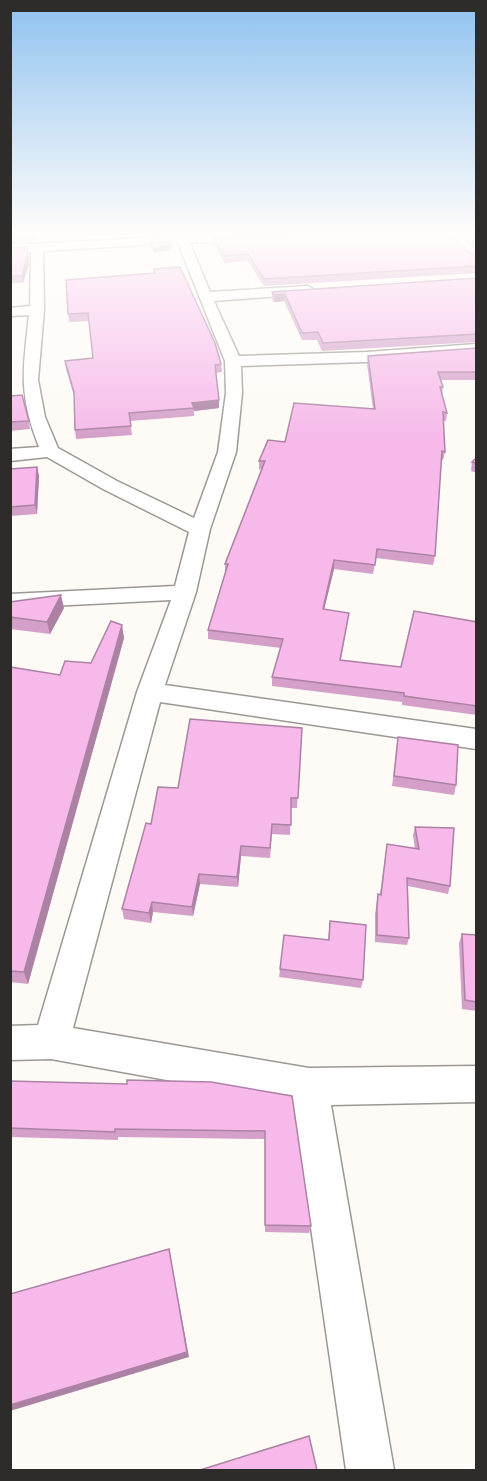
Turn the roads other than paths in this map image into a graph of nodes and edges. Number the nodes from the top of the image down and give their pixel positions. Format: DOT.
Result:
graph roads {
  1 [pos="37,302"];
  2 [pos="207,302"];
  3 [pos="37,310"];
  4 [pos="10,312"];
  5 [pos="477,349"];
  6 [pos="233,361"];
  7 [pos="50,451"];
  8 [pos="10,455"];
  9 [pos="200,529"];
  10 [pos="185,592"];
  11 [pos="10,601"];
  12 [pos="150,692"];
  13 [pos="477,739"];
  14 [pos="51,1042"];
  15 [pos="10,1043"];
  16 [pos="477,1084"];
  17 [pos="309,1087"];
  18 [pos="370,1470"];
  1 -- 3 [label="street"];
  2 -- 6 [label="street"];
  3 -- 4 [label="street"];
  3 -- 7 [label="street"];
  5 -- 6 [label="street"];
  6 -- 9 [label="street"];
  7 -- 8 [label="street"];
  7 -- 9 [label="street"];
  9 -- 10 [label="street"];
  10 -- 11 [label="street"];
  10 -- 12 [label="street"];
  12 -- 13 [label="street"];
  12 -- 14 [label="street"];
  14 -- 15 [label="street"];
  14 -- 17 [label="street"];
  16 -- 17 [label="street"];
  17 -- 18 [label="street"];
}
